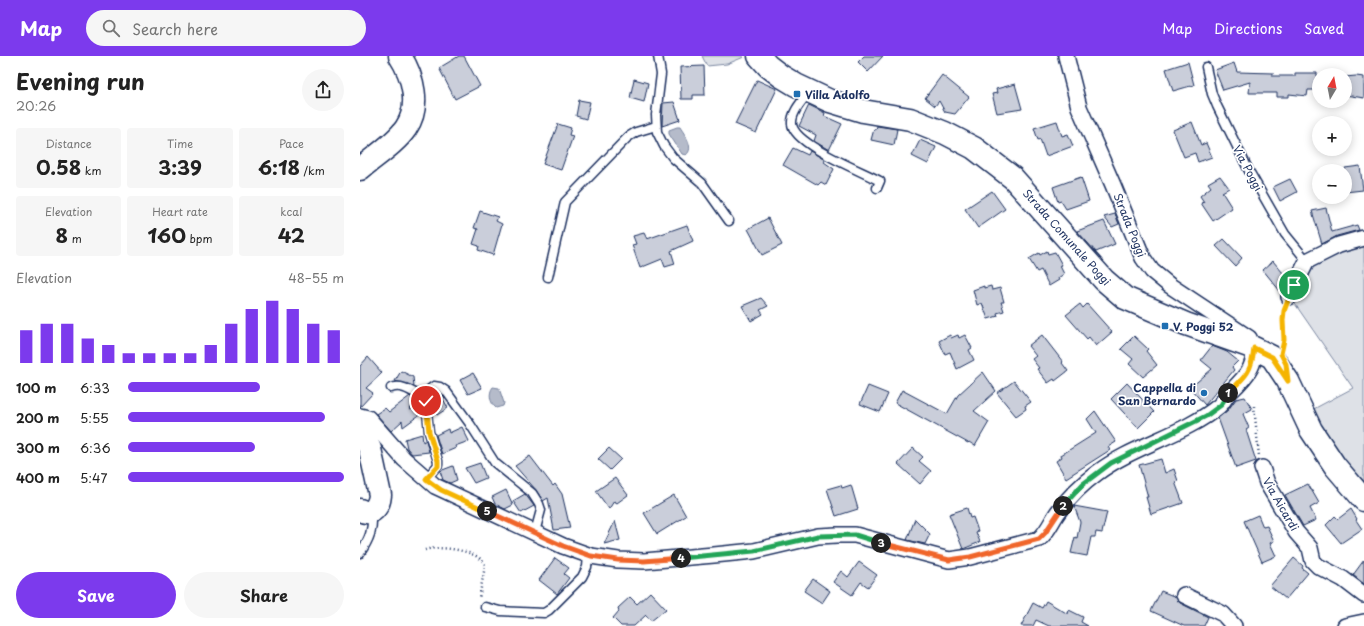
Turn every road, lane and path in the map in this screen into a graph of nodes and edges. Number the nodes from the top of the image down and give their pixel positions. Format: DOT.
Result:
graph roads {
  1 [pos="400,56"];
  2 [pos="658,56"];
  3 [pos="759,56"];
  4 [pos="1066,56"];
  5 [pos="1206,67"];
  6 [pos="809,91"];
  7 [pos="656,126"];
  8 [pos="360,169"];
  9 [pos="877,188"];
  10 [pos="729,221"];
  11 [pos="1364,238"];
  12 [pos="1307,261"];
  13 [pos="548,277"];
  14 [pos="1289,297"];
  15 [pos="1254,348"];
  16 [pos="1282,350"];
  17 [pos="391,388"];
  18 [pos="426,399"];
  19 [pos="1254,406"];
  20 [pos="360,416"];
  21 [pos="360,428"];
  22 [pos="1262,468"];
  23 [pos="426,479"];
  24 [pos="1364,500"];
  25 [pos="366,511"];
  26 [pos="535,532"];
  27 [pos="425,550"];
  28 [pos="360,553"];
  29 [pos="588,555"];
  30 [pos="1184,595"];
  31 [pos="1364,595"];
  32 [pos="485,607"];
  33 [pos="1364,622"];
  34 [pos="1234,626"];
  35 [pos="1345,626"];
  1 -- 8 [label="main road"];
  2 -- 7 [label="lane"];
  3 -- 6 [label="main road, Strada Comunale Poggi"];
  4 -- 15 [label="street, Strada Poggi"];
  5 -- 12 [label="lane, Via Poggi"];
  6 -- 9 [label="lane"];
  6 -- 15 [label="main road, Strada Comunale Poggi"];
  7 -- 10 [label="lane"];
  7 -- 13 [label="lane"];
  11 -- 12 [label="street"];
  12 -- 14 [label="street"];
  14 -- 16 [label="path"];
  15 -- 24 [label="main road, Strada Comunale Poggi"];
  15 -- 29 [label="street"];
  17 -- 18 [label="lane"];
  18 -- 23 [label="lane"];
  18 -- 26 [label="lane"];
  19 -- 22 [label="path, Via Aicardi"];
  20 -- 23 [label="street"];
  21 -- 25 [label="main road"];
  22 -- 31 [label="street, Via Aicardi"];
  23 -- 26 [label="street"];
  25 -- 28 [label="lane"];
  26 -- 29 [label="street"];
  27 -- 32 [label="path"];
  29 -- 32 [label="lane"];
  30 -- 34 [label="street"];
  33 -- 35 [label="street"];
}
